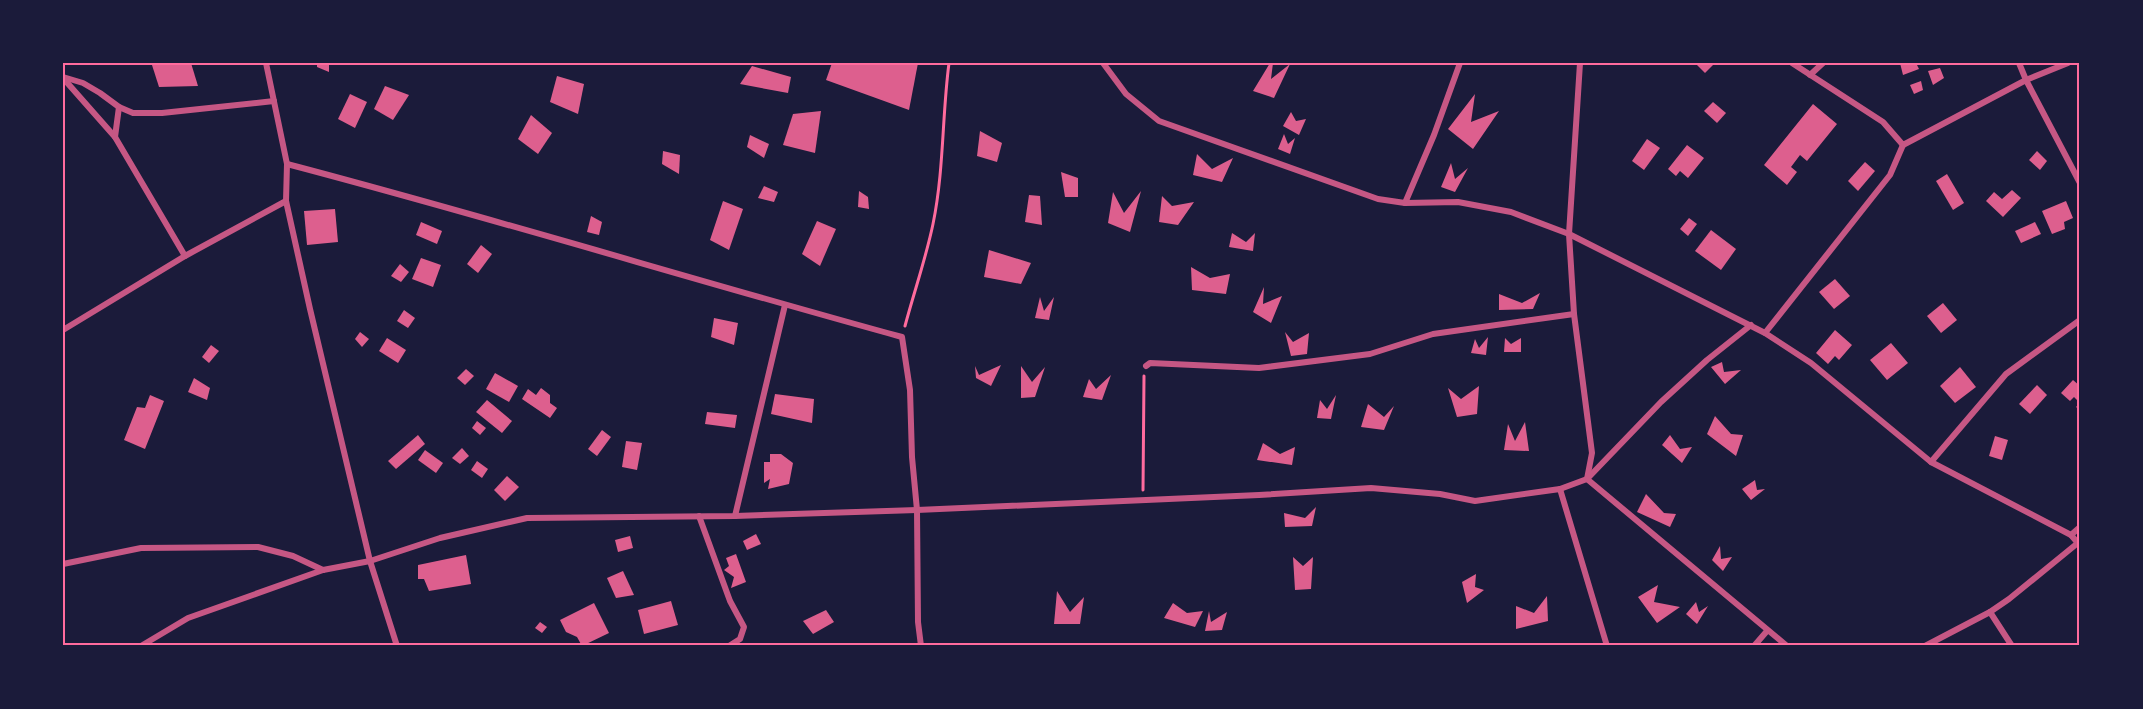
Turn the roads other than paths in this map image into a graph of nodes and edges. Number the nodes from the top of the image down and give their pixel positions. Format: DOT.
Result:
graph roads {
  1 [pos="266,63"];
  2 [pos="1103,63"];
  3 [pos="1460,63"];
  4 [pos="1580,63"];
  5 [pos="1792,63"];
  6 [pos="1823,63"];
  7 [pos="2019,63"];
  8 [pos="2068,63"];
  9 [pos="1810,75"];
  10 [pos="63,77"];
  11 [pos="2026,80"];
  12 [pos="274,101"];
  13 [pos="119,107"];
  14 [pos="115,137"];
  15 [pos="1903,145"];
  16 [pos="287,164"];
  17 [pos="2080,183"];
  18 [pos="286,201"];
  19 [pos="1405,203"];
  20 [pos="1569,234"];
  21 [pos="185,256"];
  22 [pos="785,305"];
  23 [pos="1574,314"];
  24 [pos="2079,323"];
  25 [pos="1751,325"];
  26 [pos="63,330"];
  27 [pos="1765,333"];
  28 [pos="1146,366"];
  29 [pos="1931,462"];
  30 [pos="1587,479"];
  31 [pos="1560,489"];
  32 [pos="917,510"];
  33 [pos="699,516"];
  34 [pos="735,516"];
  35 [pos="2080,527"];
  36 [pos="2071,535"];
  37 [pos="2079,542"];
  38 [pos="370,561"];
  39 [pos="63,564"];
  40 [pos="323,570"];
  41 [pos="1990,612"];
  42 [pos="1767,631"];
  43 [pos="141,646"];
  44 [pos="397,646"];
  45 [pos="729,646"];
  46 [pos="921,646"];
  47 [pos="1607,646"];
  48 [pos="1754,646"];
  49 [pos="1787,646"];
  50 [pos="1925,646"];
  51 [pos="2012,646"];
  1 -- 12 [label="street"];
  2 -- 19 [label="street"];
  3 -- 19 [label="street"];
  4 -- 20 [label="street"];
  5 -- 9 [label="street"];
  6 -- 9 [label="street"];
  7 -- 11 [label="street"];
  8 -- 11 [label="street"];
  9 -- 15 [label="street"];
  10 -- 13 [label="street"];
  10 -- 14 [label="street"];
  11 -- 15 [label="street"];
  11 -- 17 [label="street"];
  12 -- 13 [label="street"];
  12 -- 16 [label="street"];
  13 -- 14 [label="street"];
  14 -- 21 [label="street"];
  15 -- 27 [label="street"];
  16 -- 18 [label="street"];
  16 -- 22 [label="street"];
  18 -- 21 [label="street"];
  18 -- 38 [label="street"];
  19 -- 20 [label="street"];
  20 -- 23 [label="street"];
  20 -- 25 [label="street"];
  21 -- 26 [label="street"];
  22 -- 32 [label="street"];
  22 -- 34 [label="street"];
  23 -- 28 [label="street"];
  23 -- 30 [label="street"];
  24 -- 29 [label="street"];
  25 -- 27 [label="street"];
  25 -- 30 [label="street"];
  27 -- 29 [label="street"];
  29 -- 36 [label="street"];
  30 -- 31 [label="street"];
  30 -- 42 [label="street"];
  31 -- 32 [label="street"];
  31 -- 47 [label="street"];
  32 -- 34 [label="street"];
  32 -- 46 [label="street"];
  33 -- 34 [label="street"];
  33 -- 38 [label="street"];
  33 -- 45 [label="street"];
  35 -- 36 [label="street"];
  36 -- 37 [label="street"];
  37 -- 41 [label="street"];
  38 -- 40 [label="street"];
  38 -- 44 [label="street"];
  39 -- 40 [label="street"];
  40 -- 43 [label="street"];
  41 -- 50 [label="street"];
  41 -- 51 [label="street"];
  42 -- 48 [label="street"];
  42 -- 49 [label="street"];
}
